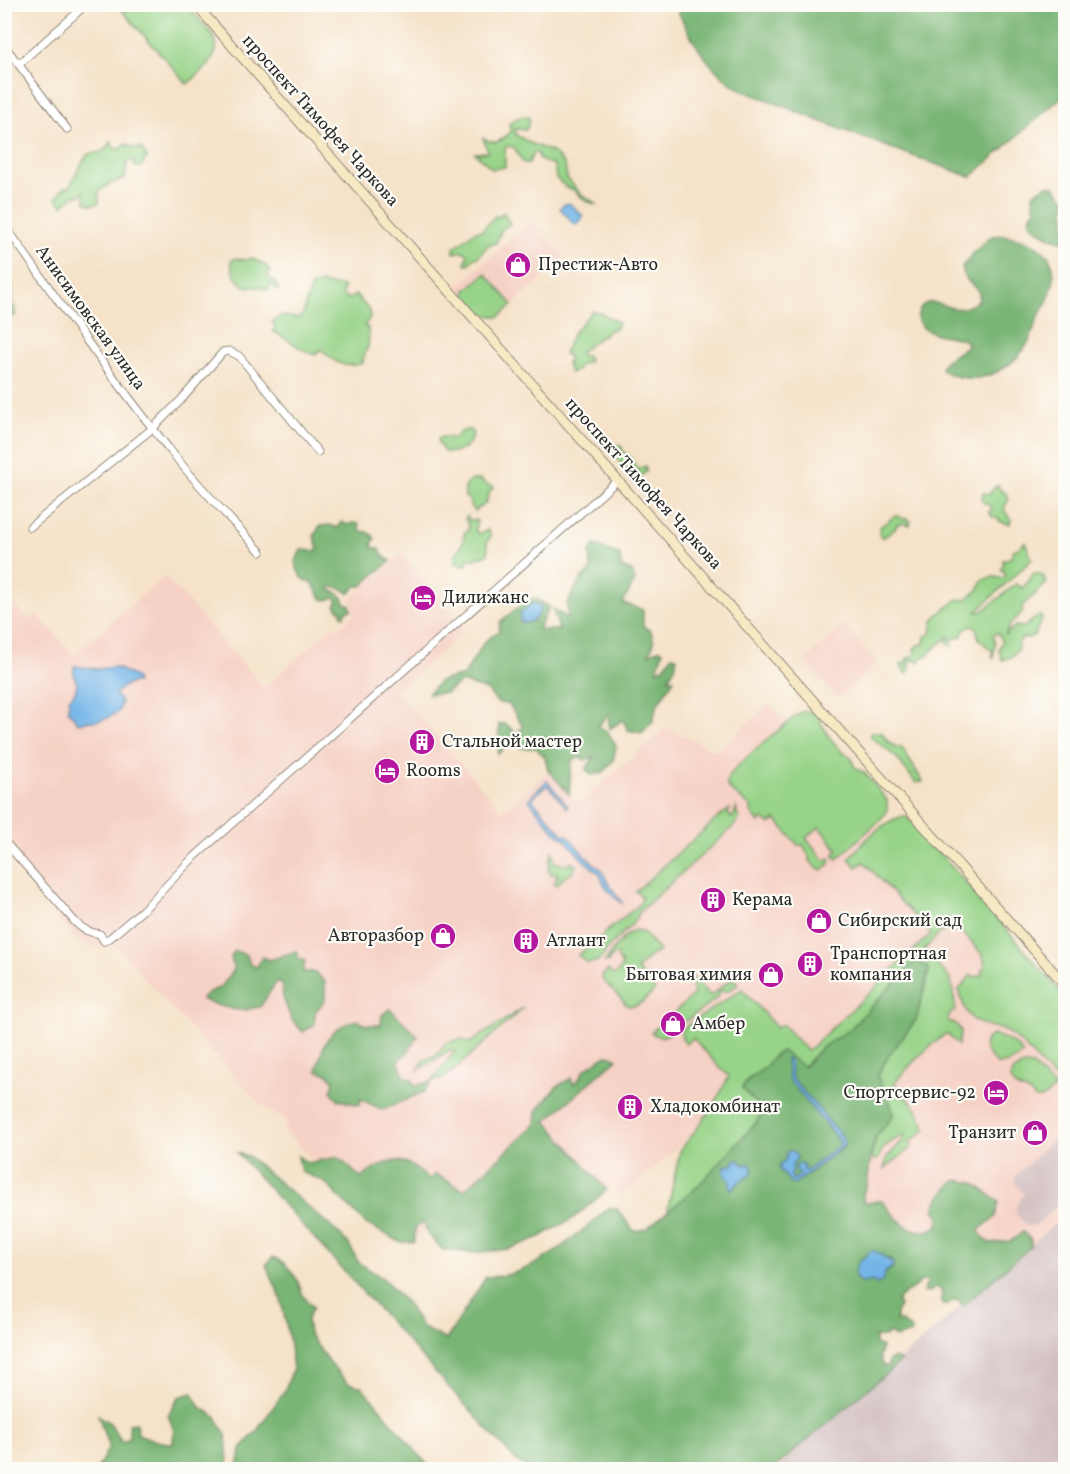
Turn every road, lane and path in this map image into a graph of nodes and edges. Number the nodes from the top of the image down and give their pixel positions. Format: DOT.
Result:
graph roads {
  1 [pos="195,4"];
  2 [pos="79,11"];
  3 [pos="4,45"];
  4 [pos="19,64"];
  5 [pos="67,129"];
  6 [pos="4,224"];
  7 [pos="153,428"];
  8 [pos="318,452"];
  9 [pos="618,480"];
  10 [pos="30,527"];
  11 [pos="261,552"];
  12 [pos="4,841"];
  13 [pos="1065,986"];
  1 -- 9 [label="main road, проспект Тимофея Чаркова"];
  2 -- 4 [label="street"];
  3 -- 4 [label="street"];
  4 -- 5 [label="street"];
  6 -- 7 [label="street, Анисимовская улица"];
  7 -- 8 [label="street"];
  7 -- 10 [label="street"];
  7 -- 11 [label="street, Анисимовская улица"];
  9 -- 12 [label="street"];
  9 -- 13 [label="main road, проспект Тимофея Чаркова"];
}
